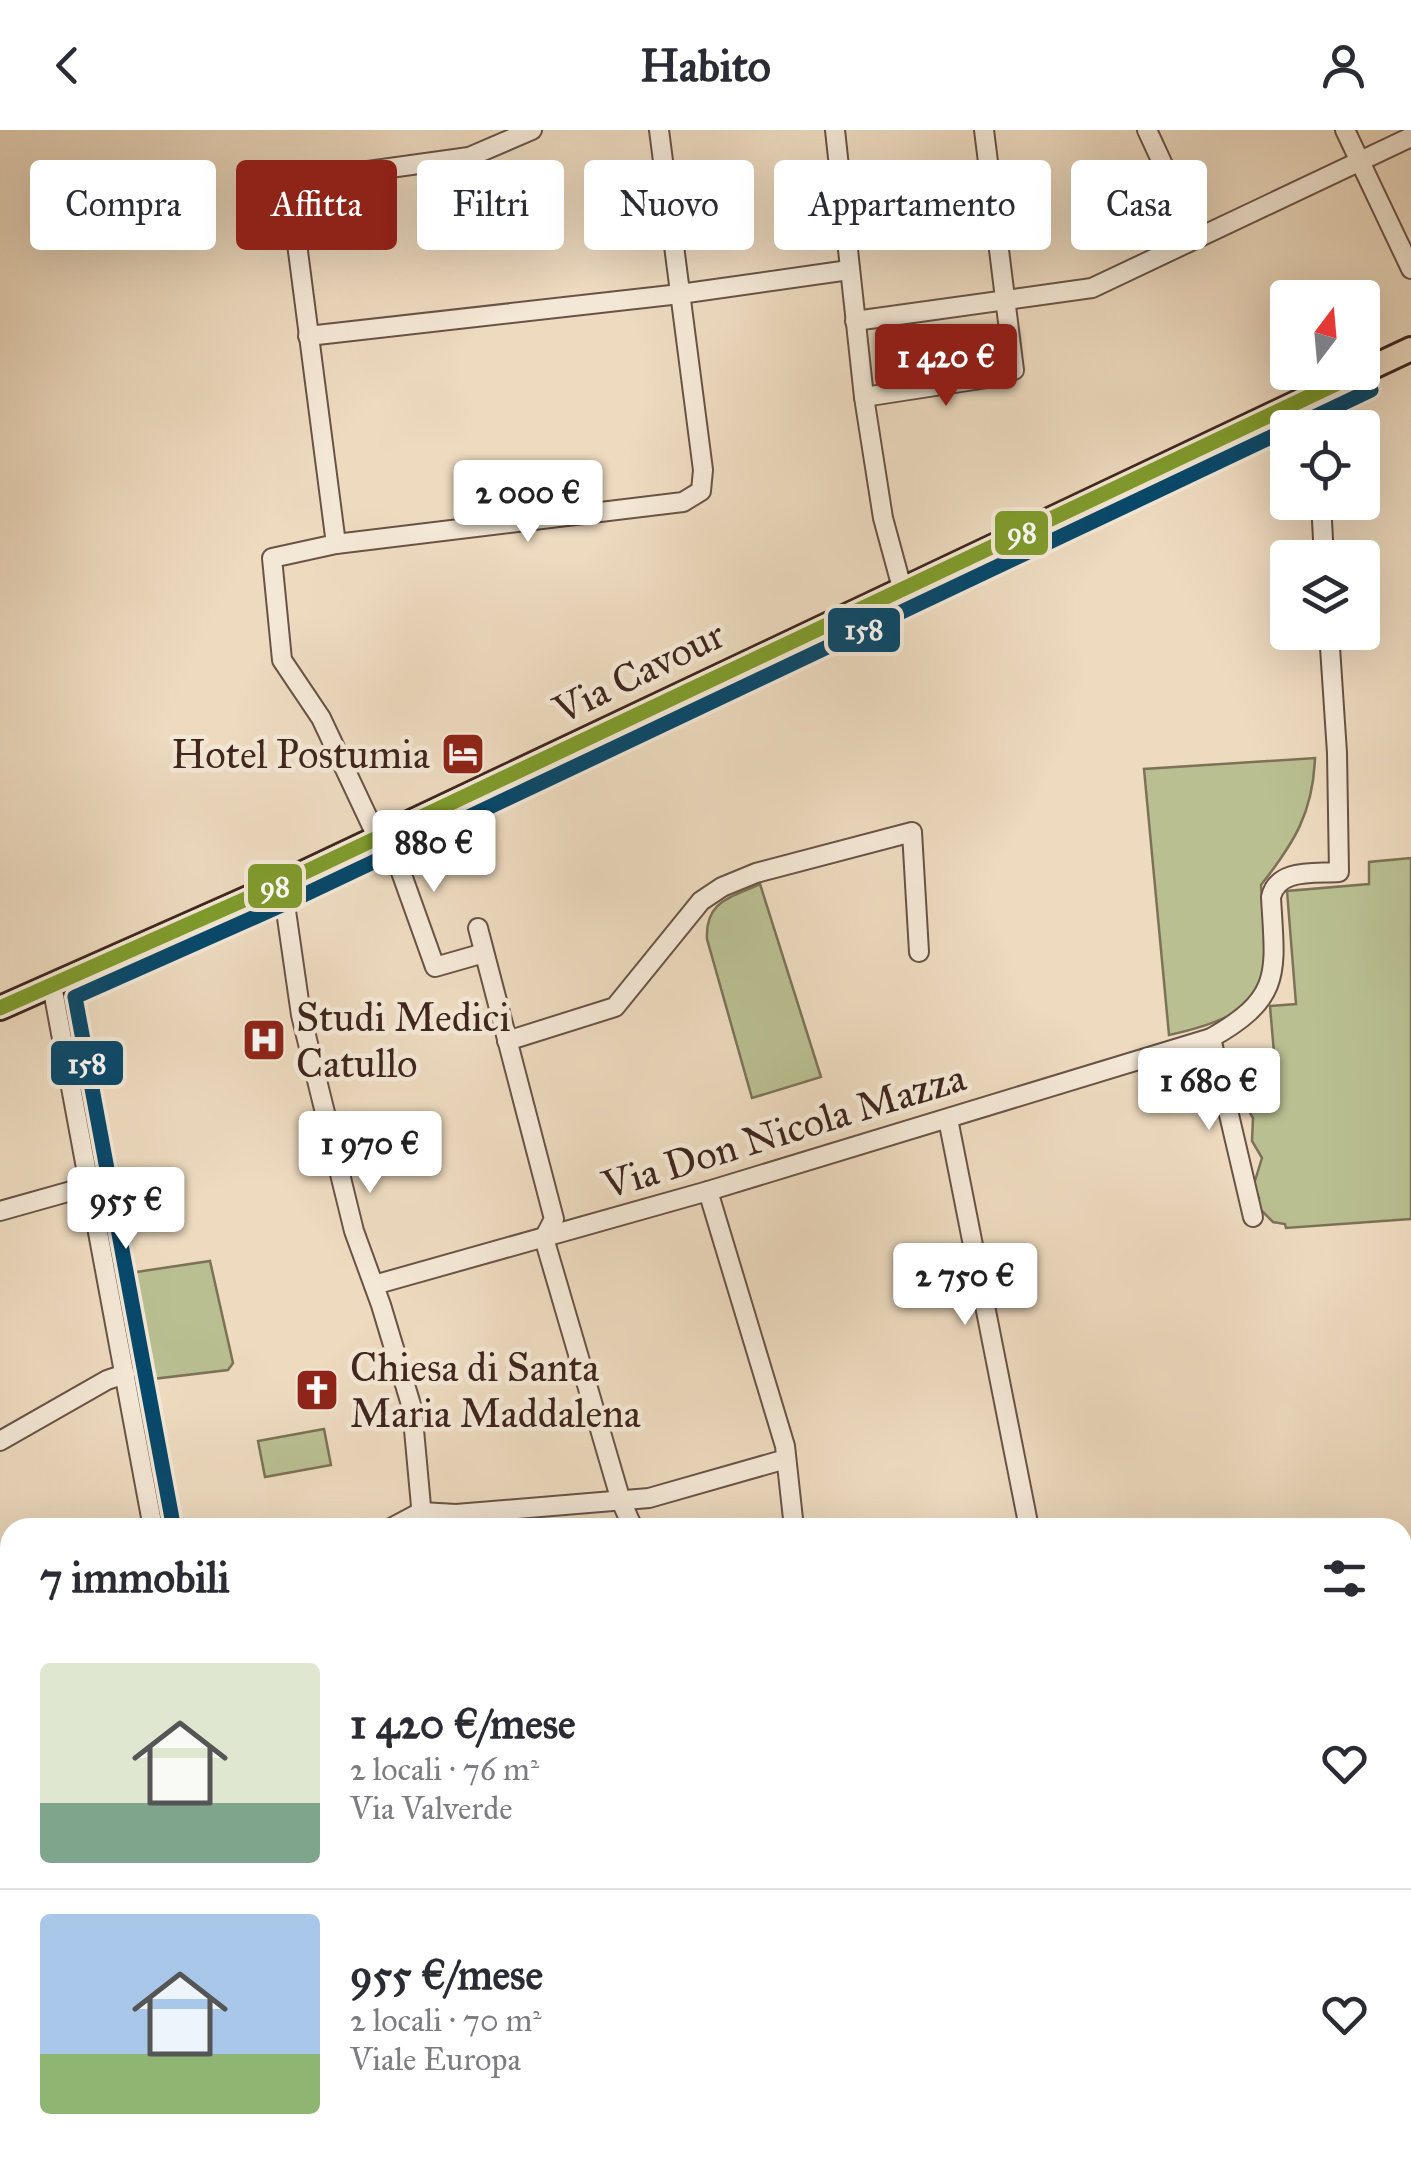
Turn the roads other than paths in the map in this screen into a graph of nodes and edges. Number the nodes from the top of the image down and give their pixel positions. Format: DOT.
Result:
graph roads {
  1 [pos="532,130"];
  2 [pos="659,130"];
  3 [pos="835,130"];
  4 [pos="984,130"];
  5 [pos="1147,130"];
  6 [pos="1344,130"];
  7 [pos="1411,137"];
  8 [pos="1161,160"];
  9 [pos="1360,161"];
  10 [pos="1207,231"];
  11 [pos="1168,250"];
  12 [pos="1411,269"];
  13 [pos="849,270"];
  14 [pos="680,294"];
  15 [pos="1005,301"];
  16 [pos="855,320"];
  17 [pos="308,336"];
  18 [pos="1411,349"];
  19 [pos="1380,364"];
  20 [pos="1325,390"];
  21 [pos="864,397"];
  22 [pos="1308,398"];
  23 [pos="1311,410"];
  24 [pos="336,544"];
  25 [pos="902,588"];
  26 [pos="1330,650"];
  27 [pos="382,835"];
  28 [pos="282,883"];
  29 [pos="478,928"];
  30 [pos="919,952"];
  31 [pos="484,953"];
  32 [pos="52,985"];
  33 [pos="0,1008"];
  34 [pos="1211,1038"];
  35 [pos="508,1041"];
  36 [pos="948,1119"];
  37 [pos="89,1186"];
  38 [pos="708,1190"];
  39 [pos="0,1211"];
  40 [pos="1253,1217"];
  41 [pos="544,1238"];
  42 [pos="374,1286"];
  43 [pos="125,1374"];
  44 [pos="0,1442"];
  45 [pos="786,1459"];
  46 [pos="621,1501"];
  47 [pos="151,1518"];
  48 [pos="422,1518"];
  49 [pos="433,1518"];
  50 [pos="629,1518"];
  51 [pos="793,1518"];
  52 [pos="1027,1518"];
  1 -- 17 [label="street"];
  2 -- 14 [label="street"];
  3 -- 13 [label="street"];
  4 -- 15 [label="street"];
  5 -- 8 [label="street"];
  6 -- 9 [label="street"];
  7 -- 9 [label="street"];
  9 -- 10 [label="street"];
  9 -- 12 [label="street"];
  11 -- 15 [label="street"];
  13 -- 14 [label="street"];
  13 -- 16 [label="street"];
  14 -- 17 [label="street"];
  14 -- 24 [label="street"];
  15 -- 16 [label="street"];
  15 -- 21 [label="street"];
  16 -- 21 [label="street"];
  17 -- 24 [label="street"];
  18 -- 19 [label="main road, Via Cavour"];
  20 -- 22 [label="main road, Via Cavour"];
  21 -- 25 [label="street"];
  22 -- 23 [label="street"];
  22 -- 25 [label="main road, Via Cavour"];
  24 -- 27 [label="street"];
  25 -- 27 [label="main road, Via Cavour"];
  26 -- 34 [label="street, Via Don Nicola Mazza"];
  27 -- 28 [label="main road, Via Cavour"];
  27 -- 31 [label="street"];
  28 -- 32 [label="main road, Via Cavour"];
  28 -- 42 [label="street"];
  29 -- 31 [label="street"];
  30 -- 35 [label="street"];
  31 -- 35 [label="street"];
  32 -- 33 [label="main road, Via Cavour"];
  32 -- 37 [label="street"];
  34 -- 36 [label="street, Via Don Nicola Mazza"];
  34 -- 40 [label="street"];
  35 -- 41 [label="street"];
  36 -- 38 [label="street, Via Don Nicola Mazza"];
  36 -- 52 [label="street"];
  37 -- 39 [label="street"];
  37 -- 43 [label="street"];
  38 -- 41 [label="street, Via Don Nicola Mazza"];
  38 -- 45 [label="street"];
  41 -- 42 [label="street, Via Don Nicola Mazza"];
  41 -- 46 [label="street"];
  42 -- 48 [label="street"];
  43 -- 44 [label="street"];
  43 -- 47 [label="street"];
  45 -- 46 [label="street"];
  45 -- 51 [label="street"];
  46 -- 49 [label="street"];
  46 -- 50 [label="street"];
}
